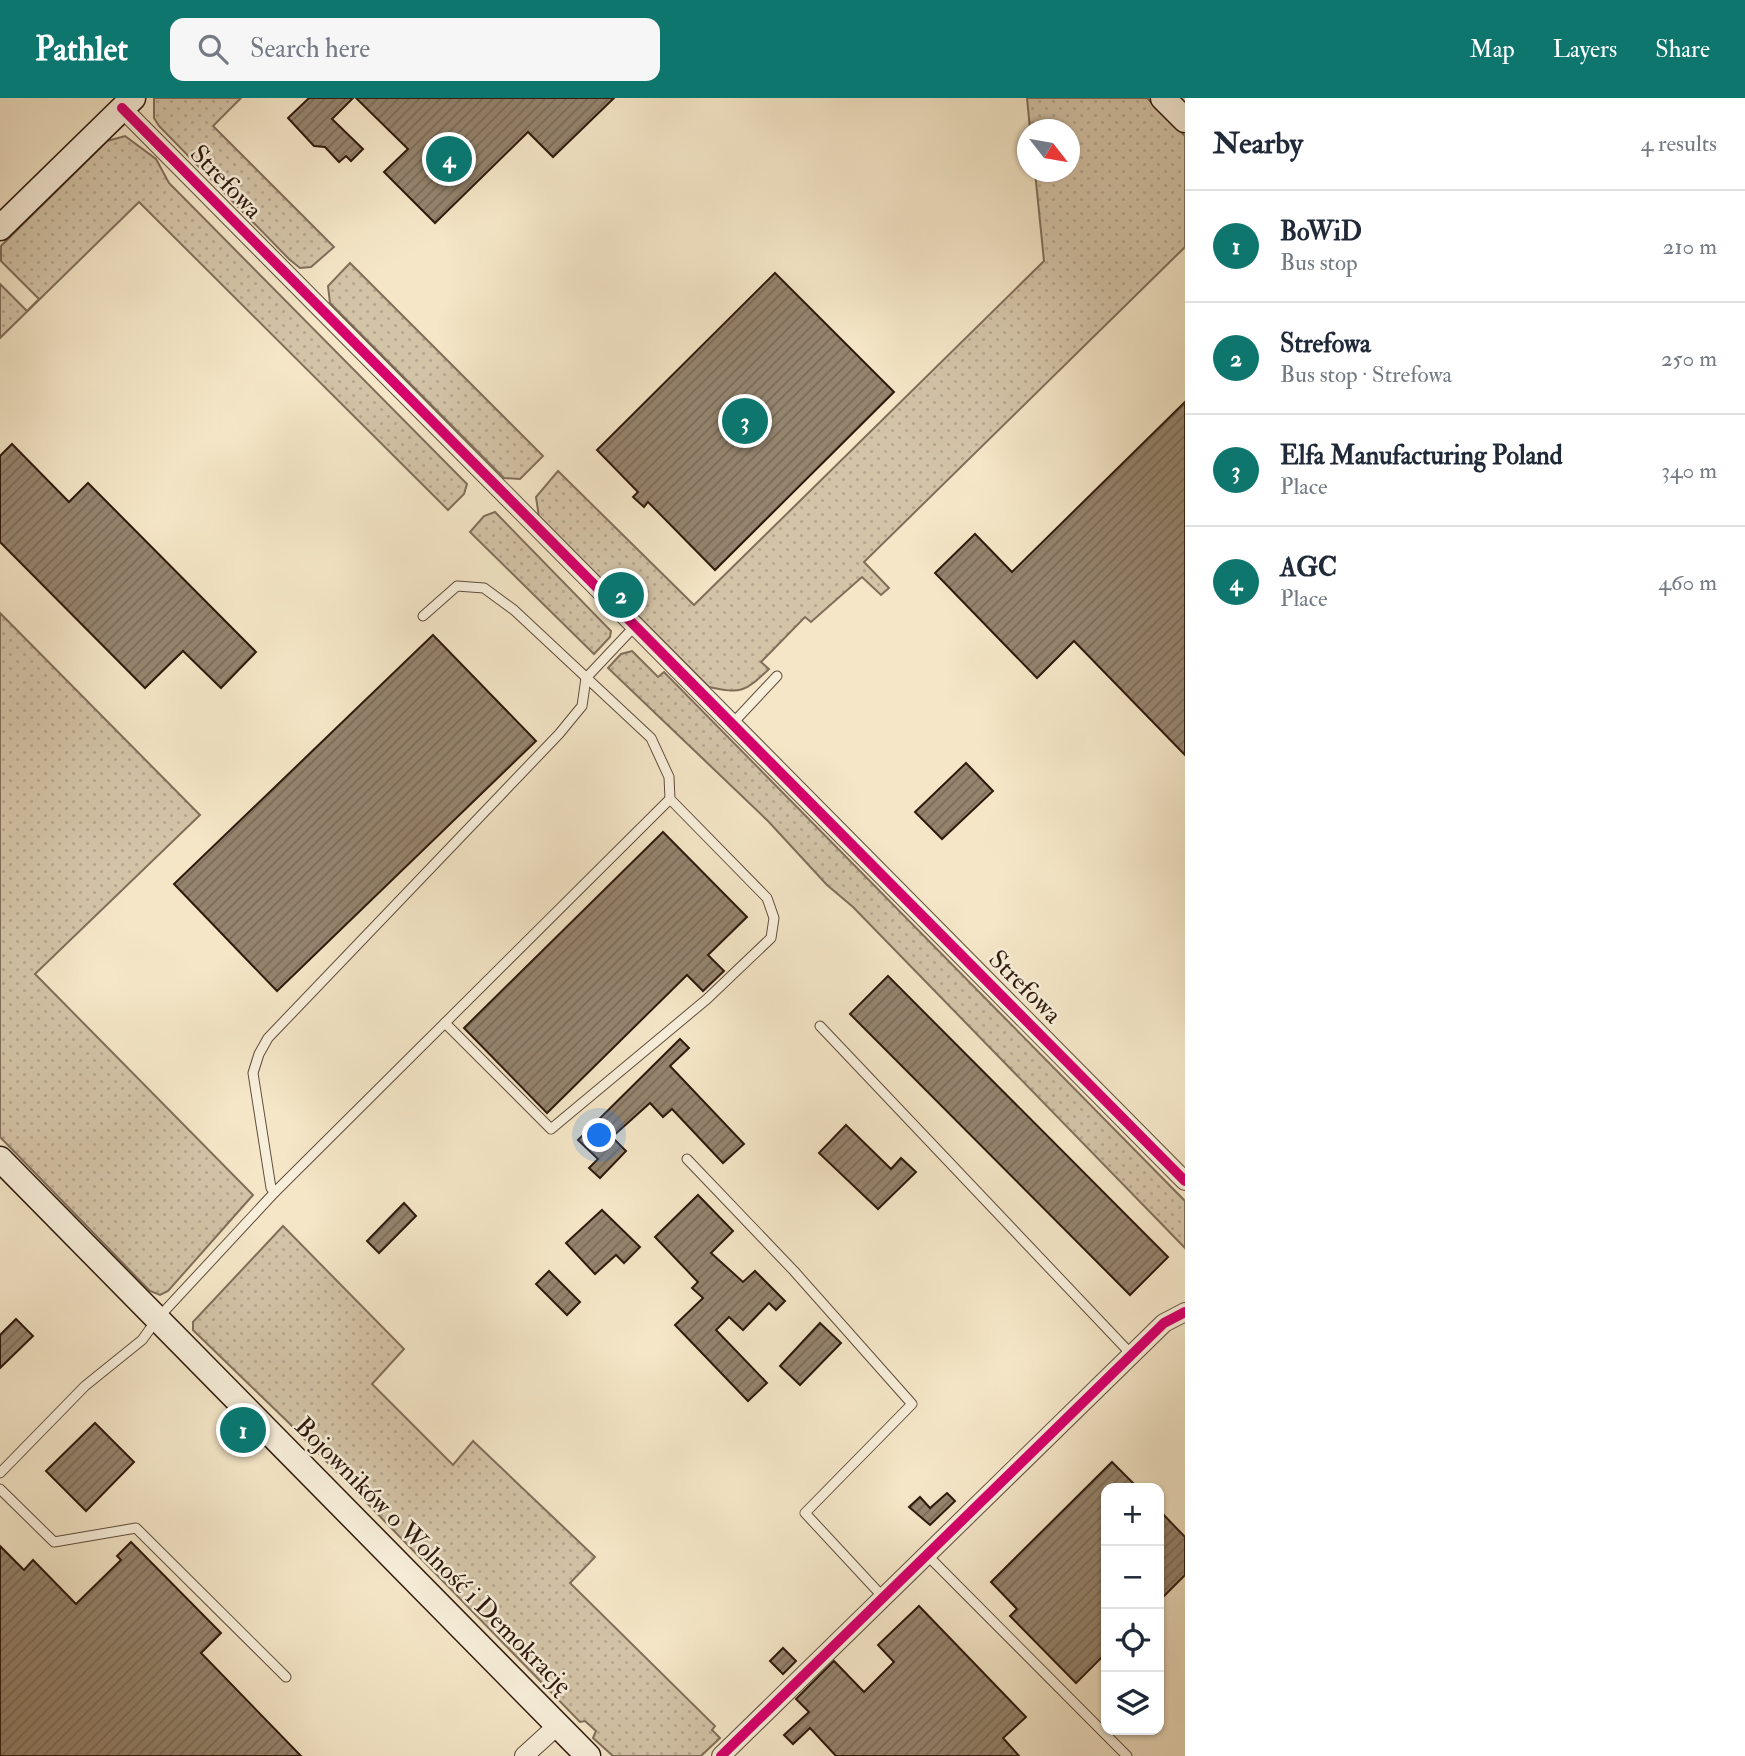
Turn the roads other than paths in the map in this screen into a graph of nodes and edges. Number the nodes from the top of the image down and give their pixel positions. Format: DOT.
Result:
graph roads {
  1 [pos="1163,98"];
  2 [pos="128,103"];
  3 [pos="1185,120"];
  4 [pos="0,228"];
  5 [pos="424,616"];
  6 [pos="635,626"];
  7 [pos="777,677"];
  8 [pos="586,678"];
  9 [pos="732,723"];
  10 [pos="670,799"];
  11 [pos="445,1023"];
  12 [pos="820,1026"];
  13 [pos="0,1159"];
  14 [pos="687,1159"];
  15 [pos="1185,1181"];
  16 [pos="275,1192"];
  17 [pos="1185,1312"];
  18 [pos="158,1318"];
  19 [pos="1132,1355"];
  20 [pos="0,1472"];
  21 [pos="0,1489"];
  22 [pos="926,1554"];
  23 [pos="883,1597"];
  24 [pos="286,1677"];
  25 [pos="558,1725"];
  26 [pos="524,1756"];
  27 [pos="588,1756"];
  28 [pos="721,1756"];
  29 [pos="1127,1756"];
  1 -- 3 [label="main road"];
  2 -- 4 [label="main road"];
  2 -- 6 [label="street, Strefowa"];
  5 -- 8 [label="lane"];
  6 -- 8 [label="lane"];
  6 -- 9 [label="street, Strefowa"];
  7 -- 9 [label="lane"];
  8 -- 10 [label="lane"];
  8 -- 16 [label="lane"];
  9 -- 15 [label="street, Strefowa"];
  10 -- 11 [label="lane"];
  10 -- 11 [label="lane"];
  11 -- 16 [label="lane"];
  12 -- 19 [label="lane"];
  13 -- 18 [label="main road, Bojowników o Wolność i Demokrację"];
  14 -- 23 [label="lane"];
  16 -- 18 [label="lane"];
  17 -- 19 [label="street"];
  18 -- 20 [label="lane"];
  18 -- 25 [label="main road, Bojowników o Wolność i Demokrację"];
  19 -- 22 [label="street"];
  21 -- 24 [label="lane"];
  22 -- 23 [label="street"];
  22 -- 29 [label="lane"];
  23 -- 28 [label="street"];
  25 -- 26 [label="street"];
  25 -- 27 [label="main road, Bojowników o Wolność i Demokrację"];
}
